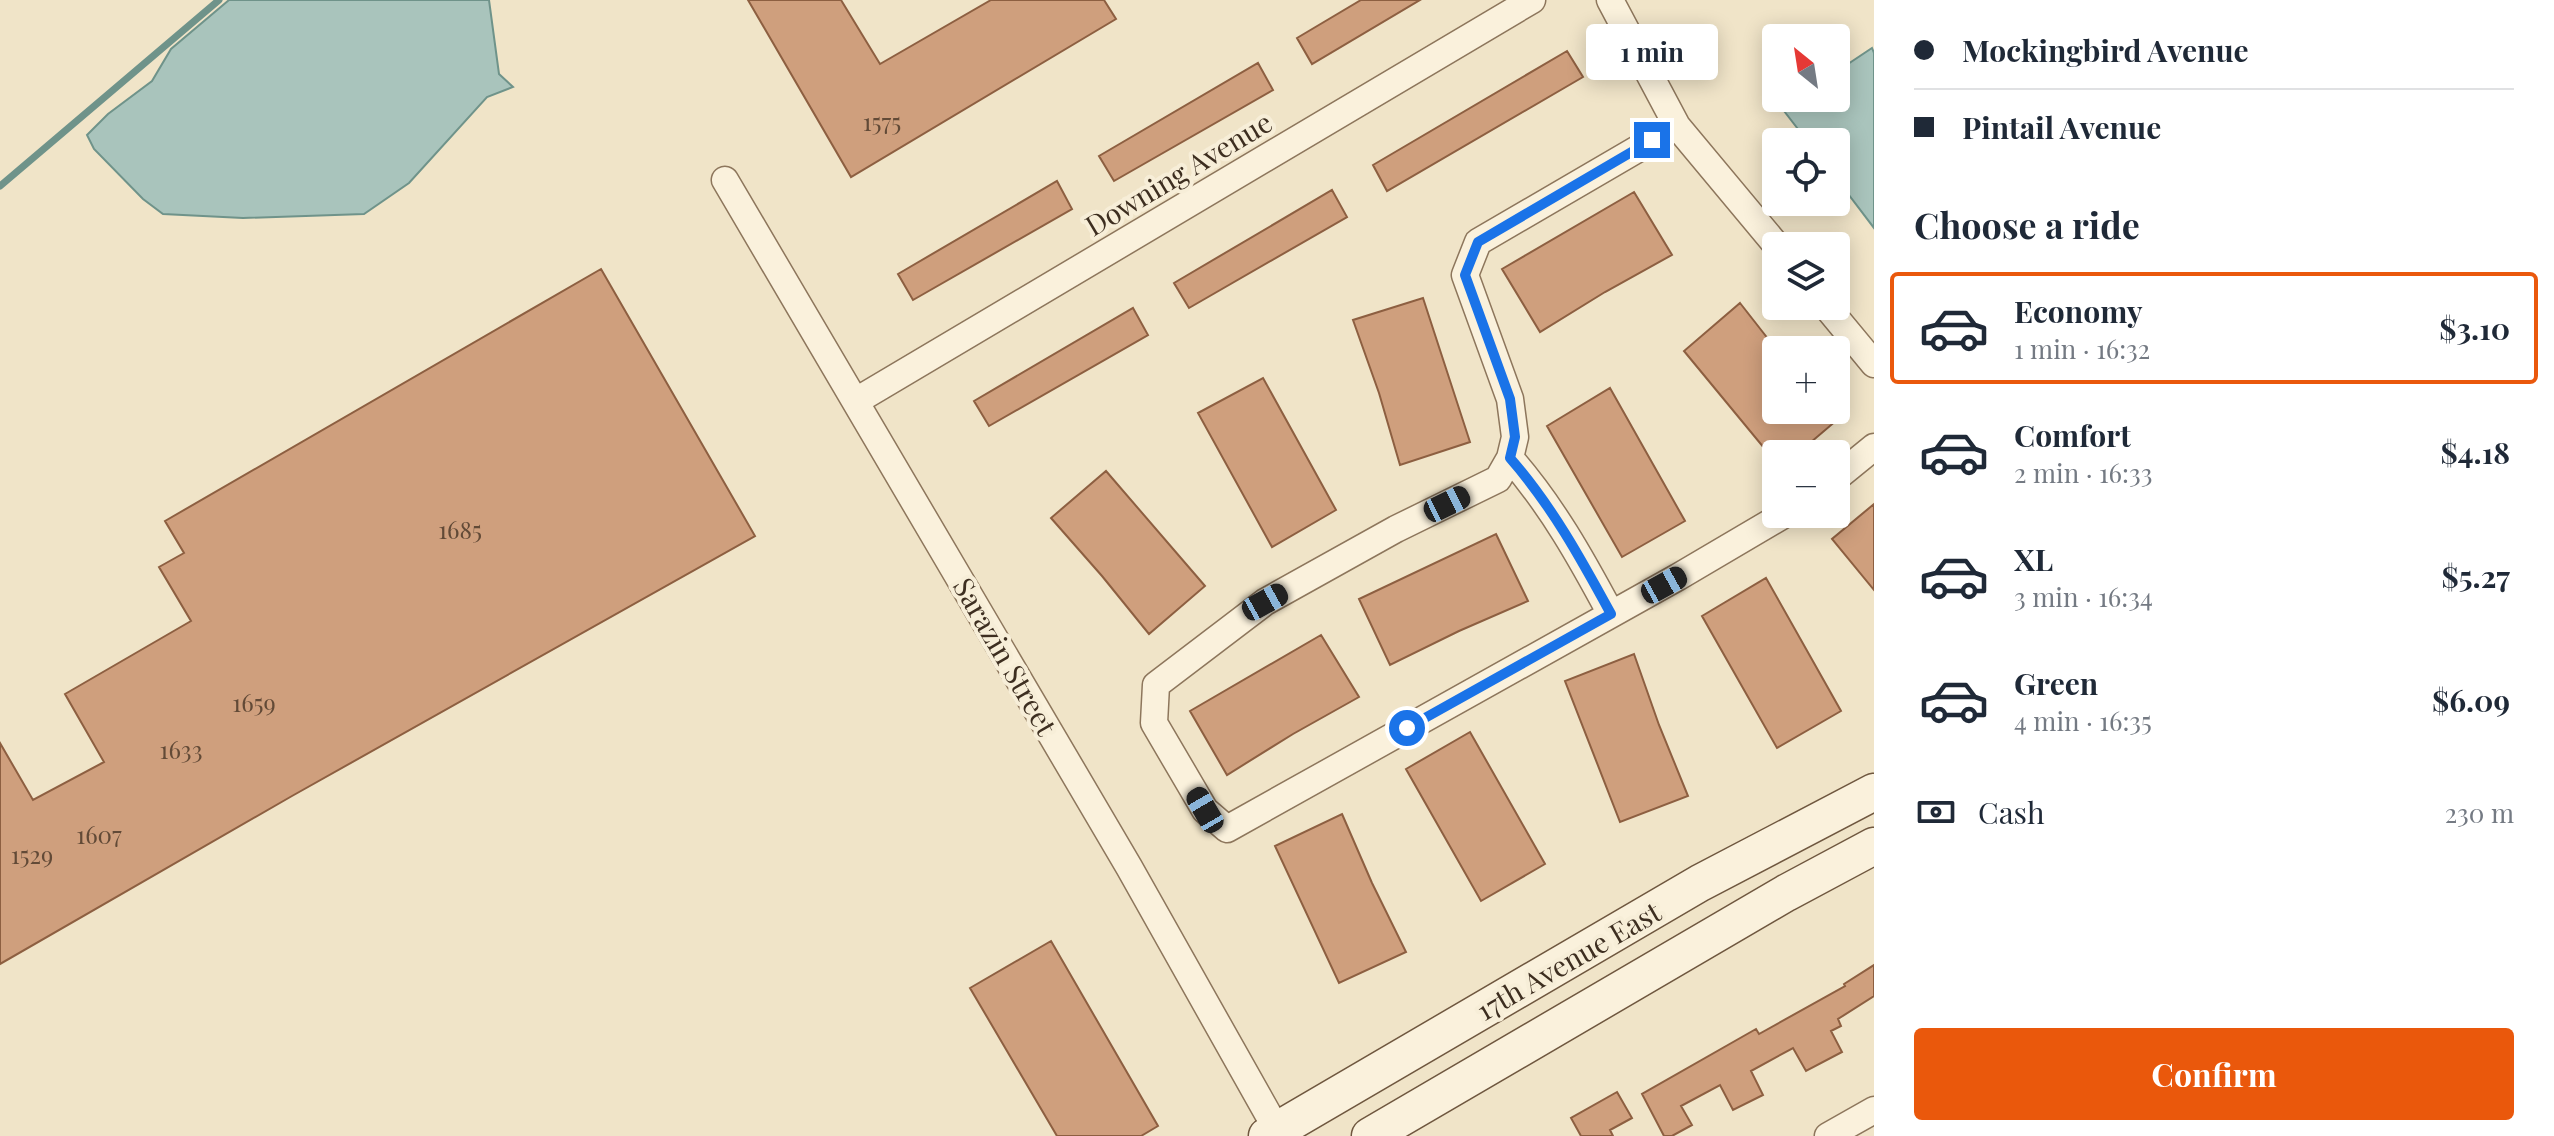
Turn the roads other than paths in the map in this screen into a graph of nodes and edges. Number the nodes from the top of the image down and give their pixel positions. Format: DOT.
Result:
graph roads {
  1 [pos="1532,0"];
  2 [pos="1610,0"];
  3 [pos="1677,126"];
  4 [pos="725,180"];
  5 [pos="1765,232"];
  6 [pos="1838,320"];
  7 [pos="1874,364"];
  8 [pos="856,401"];
  9 [pos="1874,447"];
  10 [pos="1510,458"];
  11 [pos="1850,467"];
  12 [pos="1762,527"];
  13 [pos="1611,614"];
  14 [pos="1874,792"];
  15 [pos="1874,846"];
  16 [pos="1874,1110"];
  17 [pos="1275,1134"];
  18 [pos="1370,1136"];
  19 [pos="1828,1136"];
  1 -- 8 [label="street, Downing Avenue"];
  2 -- 3 [label="street"];
  3 -- 5 [label="street"];
  3 -- 10 [label="street"];
  4 -- 8 [label="street, Sarazin Street"];
  6 -- 7 [label="street"];
  8 -- 17 [label="street, Sarazin Street"];
  9 -- 11 [label="street"];
  10 -- 13 [label="street"];
  10 -- 13 [label="street"];
  12 -- 13 [label="street"];
  14 -- 17 [label="street, 17th Avenue East"];
  15 -- 18 [label="street, 17th Avenue East"];
  16 -- 19 [label="street"];
}
